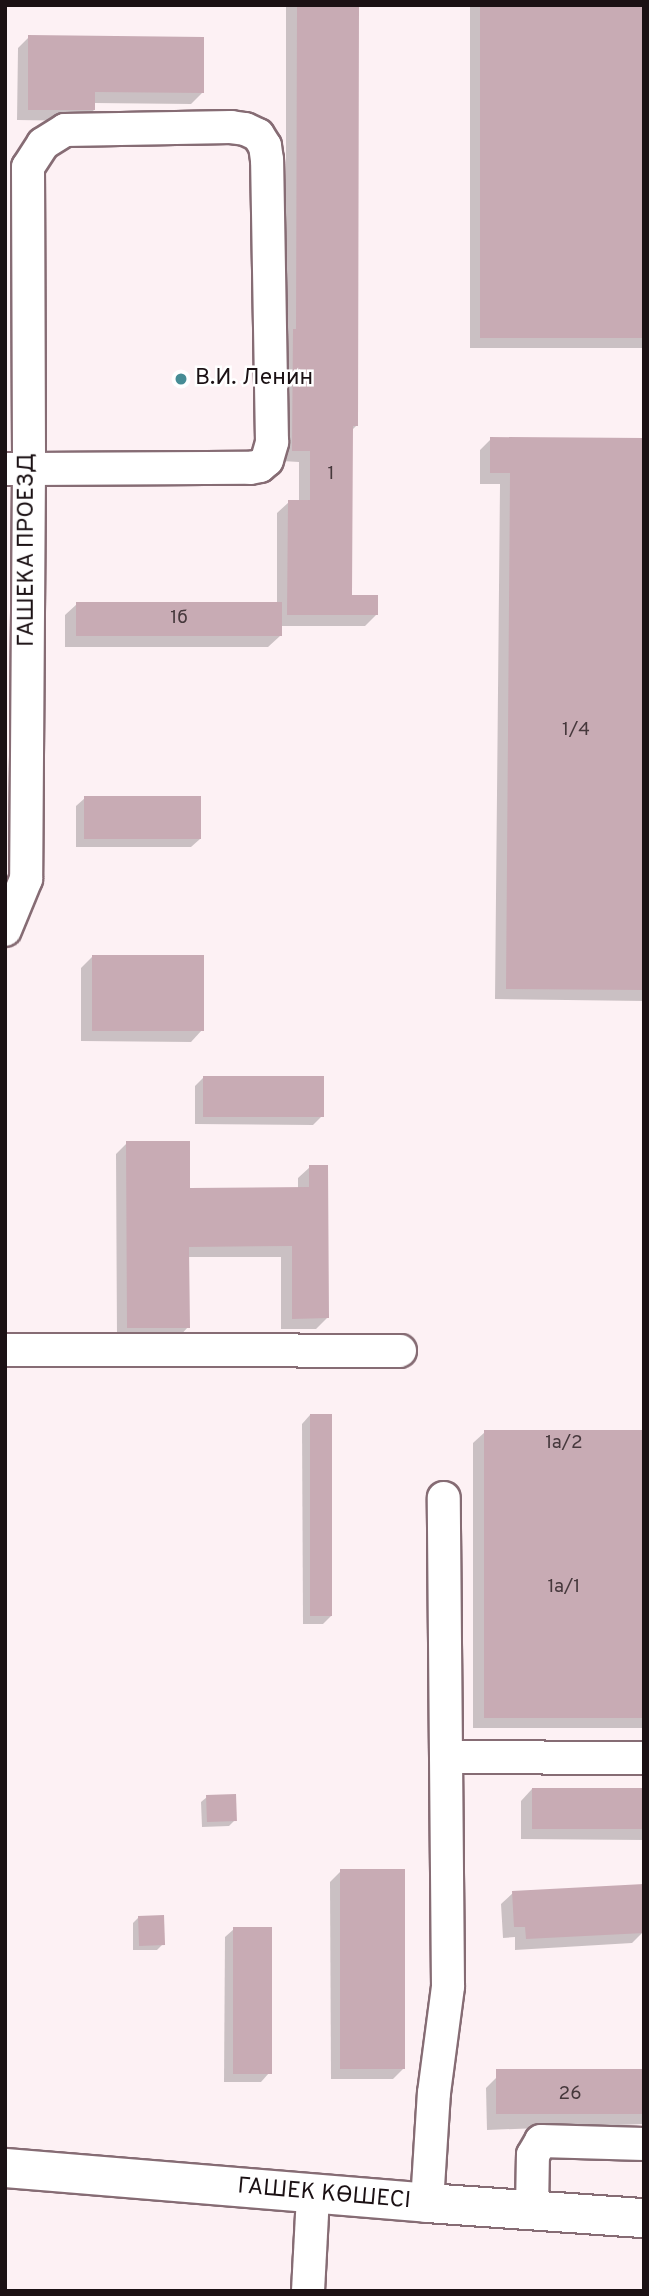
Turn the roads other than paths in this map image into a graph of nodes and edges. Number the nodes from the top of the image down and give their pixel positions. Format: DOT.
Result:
graph roads {
  1 [pos="17,167"];
  2 [pos="17,469"];
  3 [pos="5,930"];
  4 [pos="5,1350"];
  5 [pos="400,1351"];
  6 [pos="444,1498"];
  7 [pos="446,1757"];
  8 [pos="644,1758"];
  9 [pos="644,2144"];
  10 [pos="5,2168"];
  11 [pos="313,2194"];
  12 [pos="427,2203"];
  13 [pos="532,2210"];
  14 [pos="644,2218"];
  15 [pos="308,2291"];
  1 -- 2 [label="street, ГАШЕКА ПРОЕЗД"];
  1 -- 2 [label="street"];
  2 -- 3 [label="street, ГАШЕКА ПРОЕЗД"];
  4 -- 5 [label="street"];
  6 -- 7 [label="street"];
  7 -- 8 [label="street"];
  7 -- 12 [label="street"];
  9 -- 13 [label="street"];
  10 -- 11 [label="main road, ГАШЕК КӨШЕСІ"];
  11 -- 12 [label="main road, ГАШЕК КӨШЕСІ"];
  11 -- 15 [label="street"];
  12 -- 13 [label="main road, ГАШЕК КӨШЕСІ"];
  13 -- 14 [label="main road, ГАШЕК КӨШЕСІ"];
}
